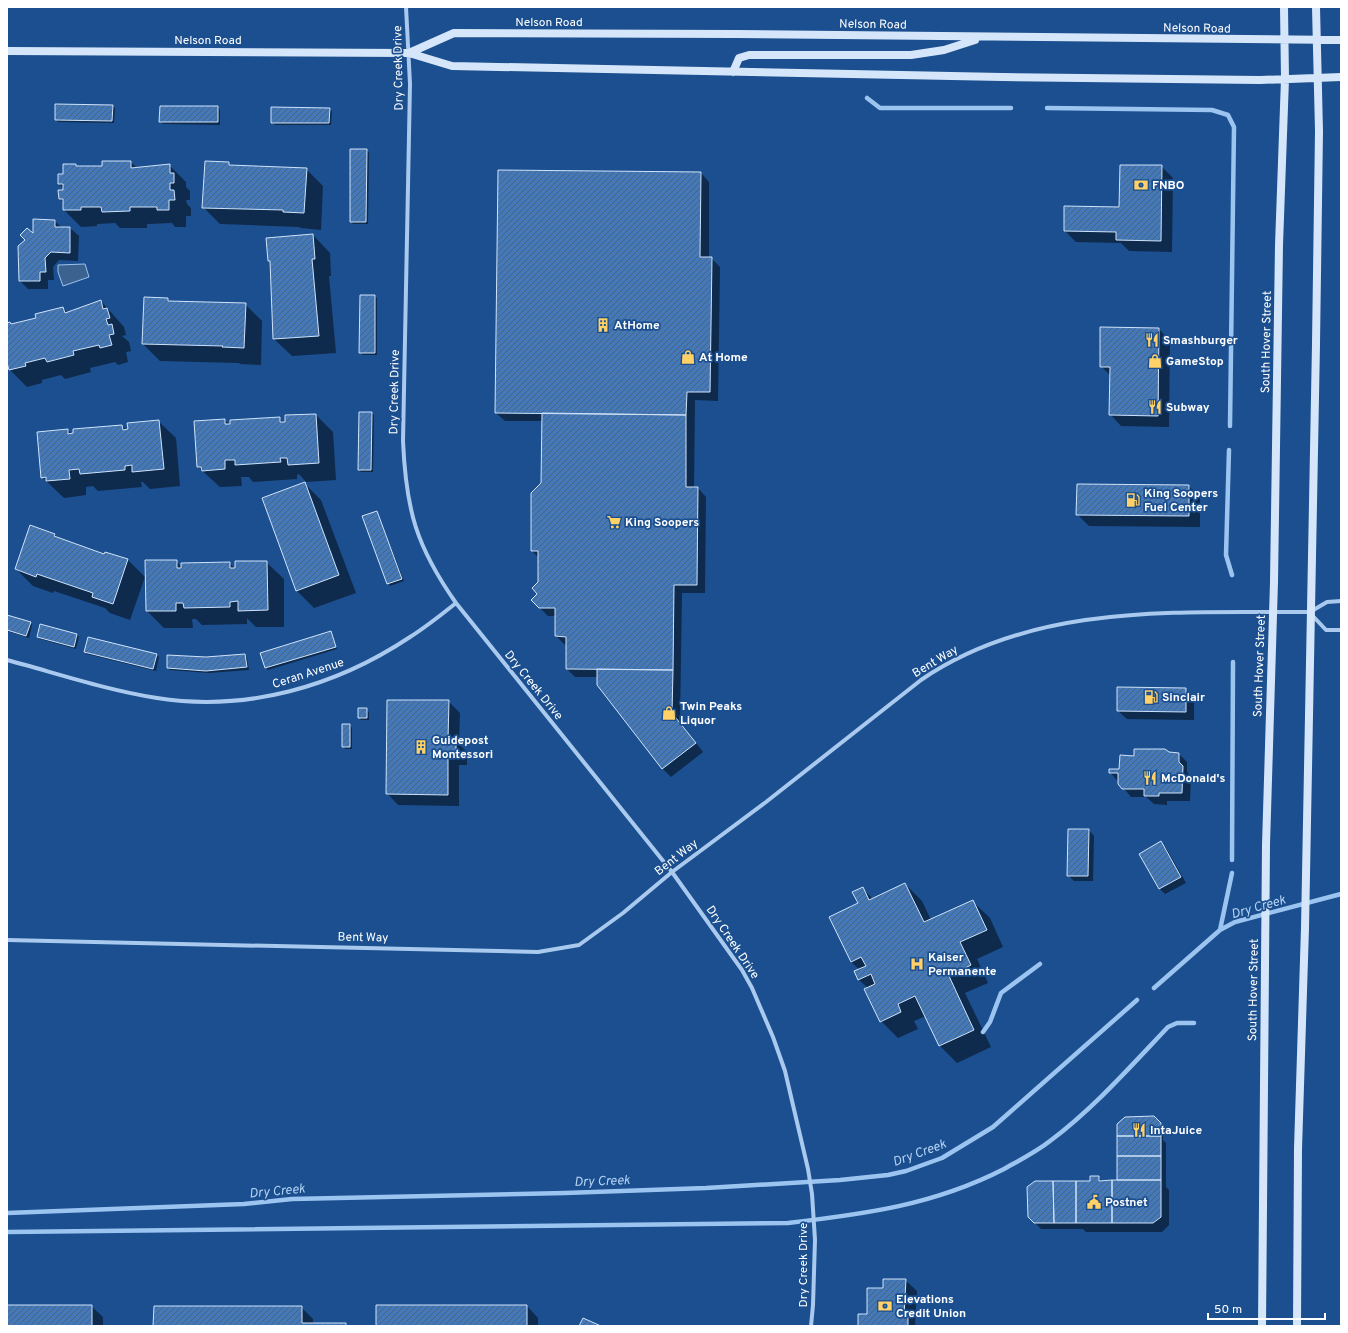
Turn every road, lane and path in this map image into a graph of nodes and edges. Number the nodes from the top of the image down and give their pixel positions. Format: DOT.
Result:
graph roads {
  1 [pos="406,7"];
  2 [pos="1284,7"];
  3 [pos="1316,7"];
  4 [pos="982,38"];
  5 [pos="1284,40"];
  6 [pos="1317,40"];
  7 [pos="1341,40"];
  8 [pos="7,51"];
  9 [pos="409,53"];
  10 [pos="733,72"];
  11 [pos="1341,77"];
  12 [pos="1318,78"];
  13 [pos="1285,79"];
  14 [pos="1341,601"];
  15 [pos="456,603"];
  16 [pos="1273,612"];
  17 [pos="1310,612"];
  18 [pos="1341,630"];
  19 [pos="7,660"];
  20 [pos="672,872"];
  21 [pos="7,940"];
  22 [pos="811,1326"];
  23 [pos="1262,1326"];
  24 [pos="1297,1326"];
  1 -- 9 [label="street, Dry Creek Drive"];
  2 -- 5 [label="main road, South Hover Street"];
  3 -- 6 [label="main road"];
  4 -- 5 [label="main road, Nelson Road"];
  4 -- 9 [label="main road, Nelson Road"];
  4 -- 10 [label="main road"];
  5 -- 6 [label="main road, Nelson Road"];
  5 -- 13 [label="main road, South Hover Street"];
  6 -- 7 [label="main road, Nelson Road"];
  6 -- 12 [label="main road"];
  8 -- 9 [label="main road, Nelson Road"];
  9 -- 10 [label="main road, Nelson Road"];
  9 -- 15 [label="street, Dry Creek Drive"];
  10 -- 13 [label="main road, Nelson Road"];
  11 -- 12 [label="main road, Nelson Road"];
  12 -- 13 [label="main road, Nelson Road"];
  12 -- 17 [label="main road"];
  13 -- 16 [label="main road, South Hover Street"];
  14 -- 17 [label="street, Bent Way"];
  15 -- 19 [label="street, Ceran Avenue"];
  15 -- 20 [label="street, Dry Creek Drive"];
  16 -- 17 [label="street, Bent Way"];
  16 -- 20 [label="street, Bent Way"];
  16 -- 23 [label="main road, South Hover Street"];
  17 -- 18 [label="street"];
  17 -- 24 [label="main road"];
  20 -- 21 [label="street, Bent Way"];
  20 -- 22 [label="street, Dry Creek Drive"];
}
